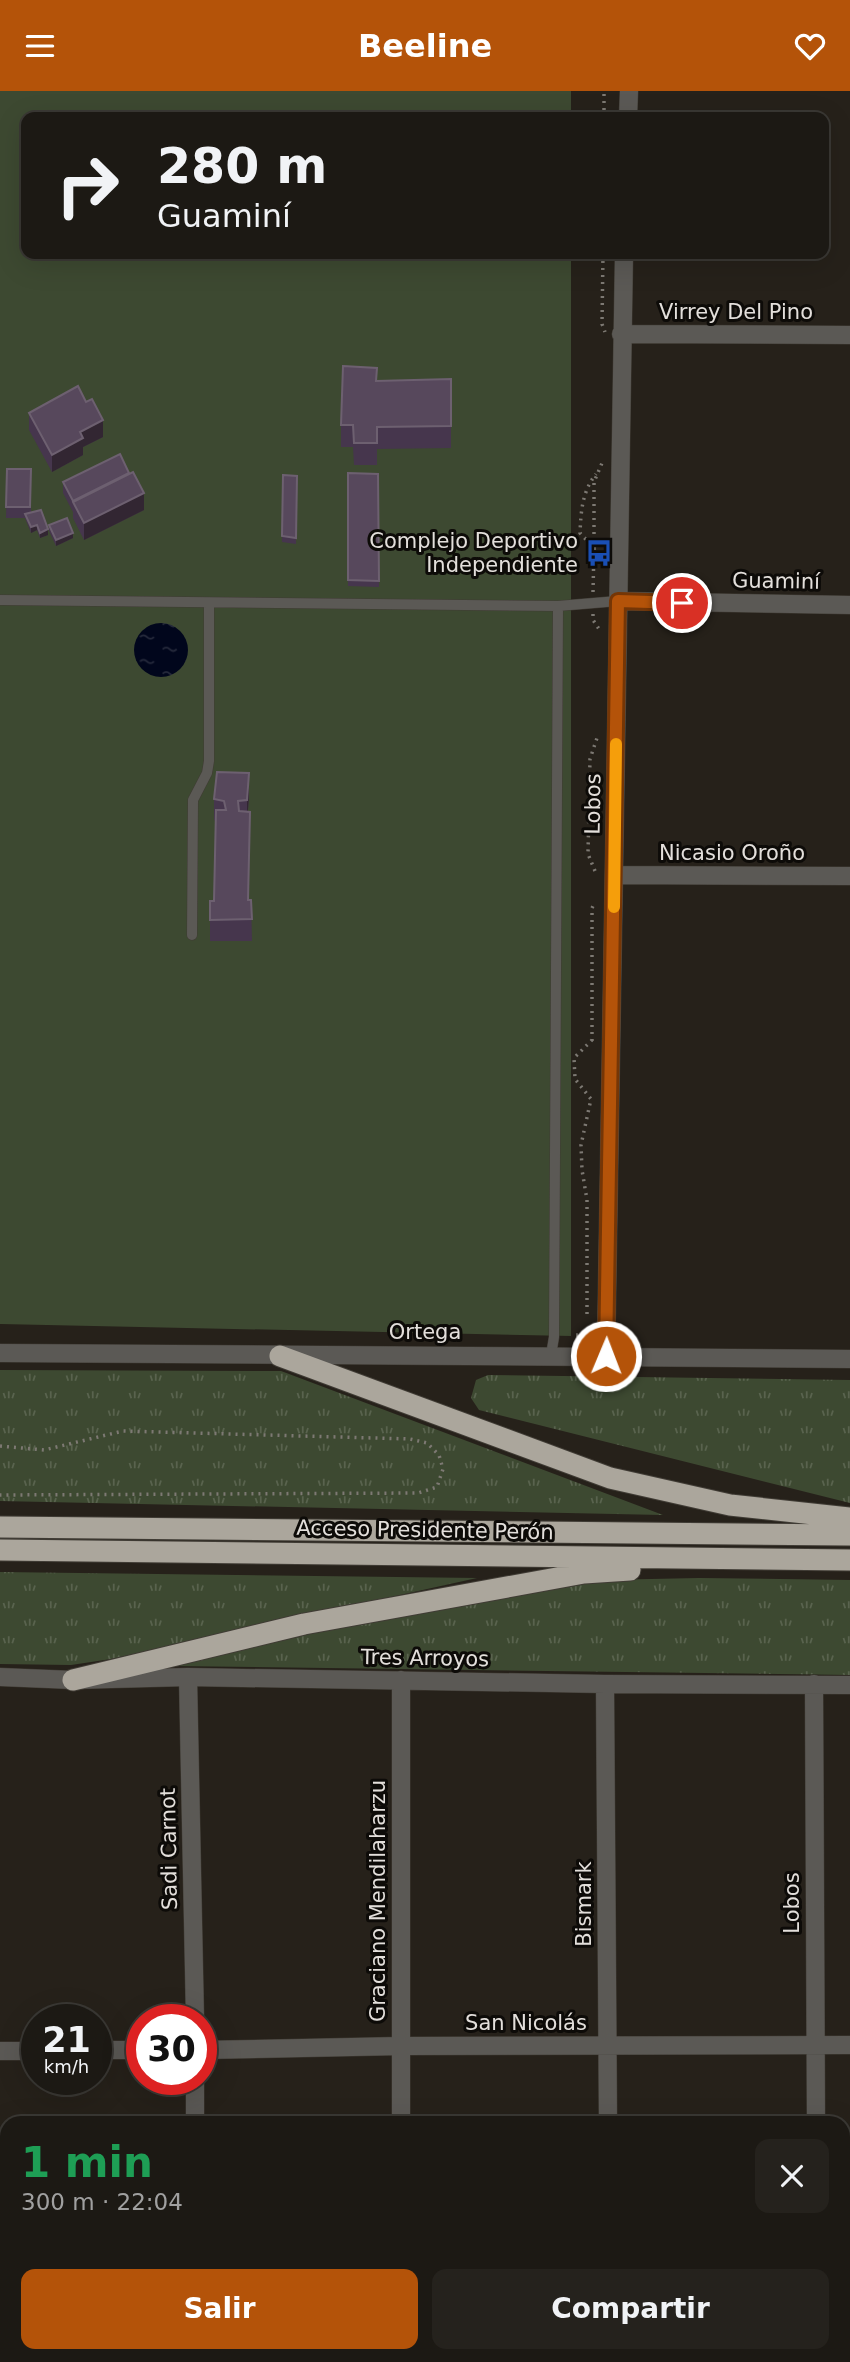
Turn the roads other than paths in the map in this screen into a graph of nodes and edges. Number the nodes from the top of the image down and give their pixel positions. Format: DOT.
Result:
graph roads {
  1 [pos="629,91"];
  2 [pos="628,112"];
  3 [pos="624,259"];
  4 [pos="621,334"];
  5 [pos="850,335"];
  6 [pos="0,600"];
  7 [pos="618,601"];
  8 [pos="209,603"];
  9 [pos="850,605"];
  10 [pos="558,606"];
  11 [pos="615,875"];
  12 [pos="850,876"];
  13 [pos="192,935"];
  14 [pos="0,1353"];
  15 [pos="551,1355"];
  16 [pos="280,1356"];
  17 [pos="606,1356"];
  18 [pos="850,1359"];
  19 [pos="850,1518"];
  20 [pos="0,1527"];
  21 [pos="850,1535"];
  22 [pos="0,1550"];
  23 [pos="795,1559"];
  24 [pos="850,1560"];
  25 [pos="0,1677"];
  26 [pos="188,1677"];
  27 [pos="72,1680"];
  28 [pos="401,1680"];
  29 [pos="606,1684"];
  30 [pos="814,1684"];
  31 [pos="850,1685"];
  32 [pos="195,2004"];
  33 [pos="815,2045"];
  34 [pos="850,2045"];
  35 [pos="401,2046"];
  36 [pos="608,2046"];
  37 [pos="217,2050"];
  38 [pos="0,2051"];
  39 [pos="21,2051"];
  40 [pos="195,2095"];
  41 [pos="195,2116"];
  42 [pos="401,2116"];
  43 [pos="608,2116"];
  44 [pos="816,2116"];
  1 -- 2 [label="street"];
  3 -- 4 [label="street, Lobos"];
  4 -- 5 [label="street, Virrey Del Pino"];
  4 -- 7 [label="street, Lobos"];
  6 -- 8 [label="lane"];
  7 -- 9 [label="street, Guaminí"];
  7 -- 10 [label="lane"];
  7 -- 11 [label="street, Lobos"];
  8 -- 10 [label="lane"];
  8 -- 13 [label="lane"];
  10 -- 15 [label="lane"];
  11 -- 12 [label="street, Nicasio Oroño"];
  11 -- 17 [label="street, Lobos"];
  14 -- 16 [label="street, Ortega"];
  15 -- 16 [label="street, Ortega"];
  15 -- 17 [label="street, Ortega"];
  16 -- 19 [label="highway"];
  17 -- 18 [label="street, Ortega"];
  20 -- 21 [label="highway, Acceso Presidente Perón"];
  22 -- 23 [label="highway, Acceso Presidente Perón"];
  23 -- 24 [label="highway, Acceso Presidente Perón"];
  23 -- 27 [label="highway"];
  25 -- 27 [label="street, Tres Arroyos"];
  26 -- 27 [label="street, Tres Arroyos"];
  26 -- 28 [label="street, Tres Arroyos"];
  26 -- 32 [label="street, Sadi Carnot"];
  28 -- 29 [label="street, Tres Arroyos"];
  28 -- 35 [label="street, Graciano Mendilaharzu"];
  29 -- 30 [label="street, Tres Arroyos"];
  29 -- 36 [label="street, Bismark"];
  30 -- 31 [label="street, Tres Arroyos"];
  30 -- 33 [label="street, Lobos"];
  33 -- 34 [label="street, San Nicolás"];
  33 -- 36 [label="street, San Nicolás"];
  33 -- 44 [label="street, Lobos"];
  35 -- 36 [label="street, San Nicolás"];
  35 -- 37 [label="street, San Nicolás"];
  35 -- 42 [label="street, Graciano Mendilaharzu"];
  36 -- 43 [label="street, Bismark"];
  38 -- 39 [label="street"];
  40 -- 41 [label="street"];
}
